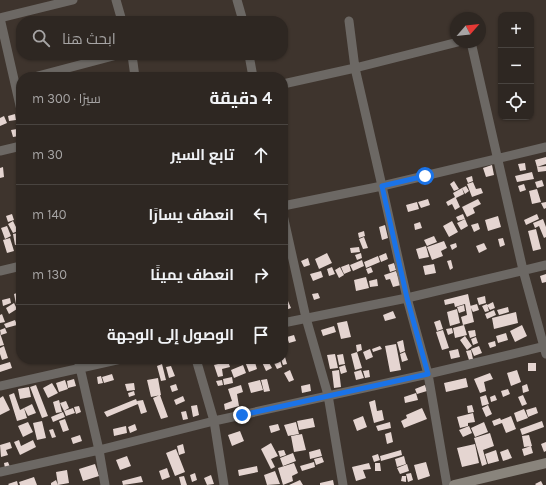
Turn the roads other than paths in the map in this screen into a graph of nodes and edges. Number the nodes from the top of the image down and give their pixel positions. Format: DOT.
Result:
graph roads {
  1 [pos="73,0"];
  2 [pos="116,0"];
  3 [pos="237,0"];
  4 [pos="121,16"];
  5 [pos="242,16"];
  6 [pos="0,18"];
  7 [pos="349,21"];
  8 [pos="450,44"];
  9 [pos="471,48"];
  10 [pos="99,60"];
  11 [pos="133,60"];
  12 [pos="250,60"];
  13 [pos="355,68"];
  14 [pos="53,72"];
  15 [pos="134,72"];
  16 [pos="252,72"];
  17 [pos="16,74"];
  18 [pos="288,83"];
  19 [pos="16,147"];
  20 [pos="546,147"];
  21 [pos="0,151"];
  22 [pos="497,158"];
  23 [pos="382,186"];
  24 [pos="288,205"];
  25 [pos="288,237"];
  26 [pos="546,265"];
  27 [pos="16,267"];
  28 [pos="523,270"];
  29 [pos="0,271"];
  30 [pos="407,298"];
  31 [pos="306,318"];
  32 [pos="288,322"];
  33 [pos="546,349"];
  34 [pos="79,364"];
  35 [pos="197,364"];
  36 [pos="428,374"];
  37 [pos="0,386"];
  38 [pos="328,395"];
  39 [pos="214,421"];
  40 [pos="99,450"];
  41 [pos="546,463"];
  42 [pos="0,472"];
  43 [pos="105,485"];
  44 [pos="224,485"];
  45 [pos="343,485"];
  46 [pos="447,485"];
  47 [pos="454,485"];
  1 -- 6 [label="street"];
  2 -- 4 [label="street"];
  3 -- 5 [label="street"];
  6 -- 17 [label="street"];
  7 -- 13 [label="street"];
  8 -- 13 [label="street"];
  9 -- 22 [label="street"];
  10 -- 14 [label="street"];
  11 -- 15 [label="street"];
  12 -- 16 [label="street"];
  13 -- 18 [label="street"];
  13 -- 23 [label="street"];
  19 -- 21 [label="street"];
  20 -- 22 [label="street"];
  22 -- 23 [label="street"];
  22 -- 28 [label="street"];
  23 -- 24 [label="street"];
  23 -- 30 [label="street"];
  25 -- 31 [label="street"];
  26 -- 28 [label="street"];
  27 -- 29 [label="street"];
  28 -- 30 [label="street"];
  28 -- 33 [label="street"];
  30 -- 31 [label="street"];
  30 -- 36 [label="street"];
  31 -- 32 [label="street"];
  31 -- 38 [label="street"];
  33 -- 36 [label="street"];
  34 -- 37 [label="street"];
  34 -- 40 [label="street"];
  35 -- 39 [label="street"];
  36 -- 38 [label="street"];
  36 -- 46 [label="street"];
  38 -- 39 [label="street"];
  38 -- 45 [label="street"];
  39 -- 40 [label="street"];
  39 -- 44 [label="street"];
  40 -- 42 [label="street"];
  40 -- 43 [label="street"];
  41 -- 47 [label="street"];
}
